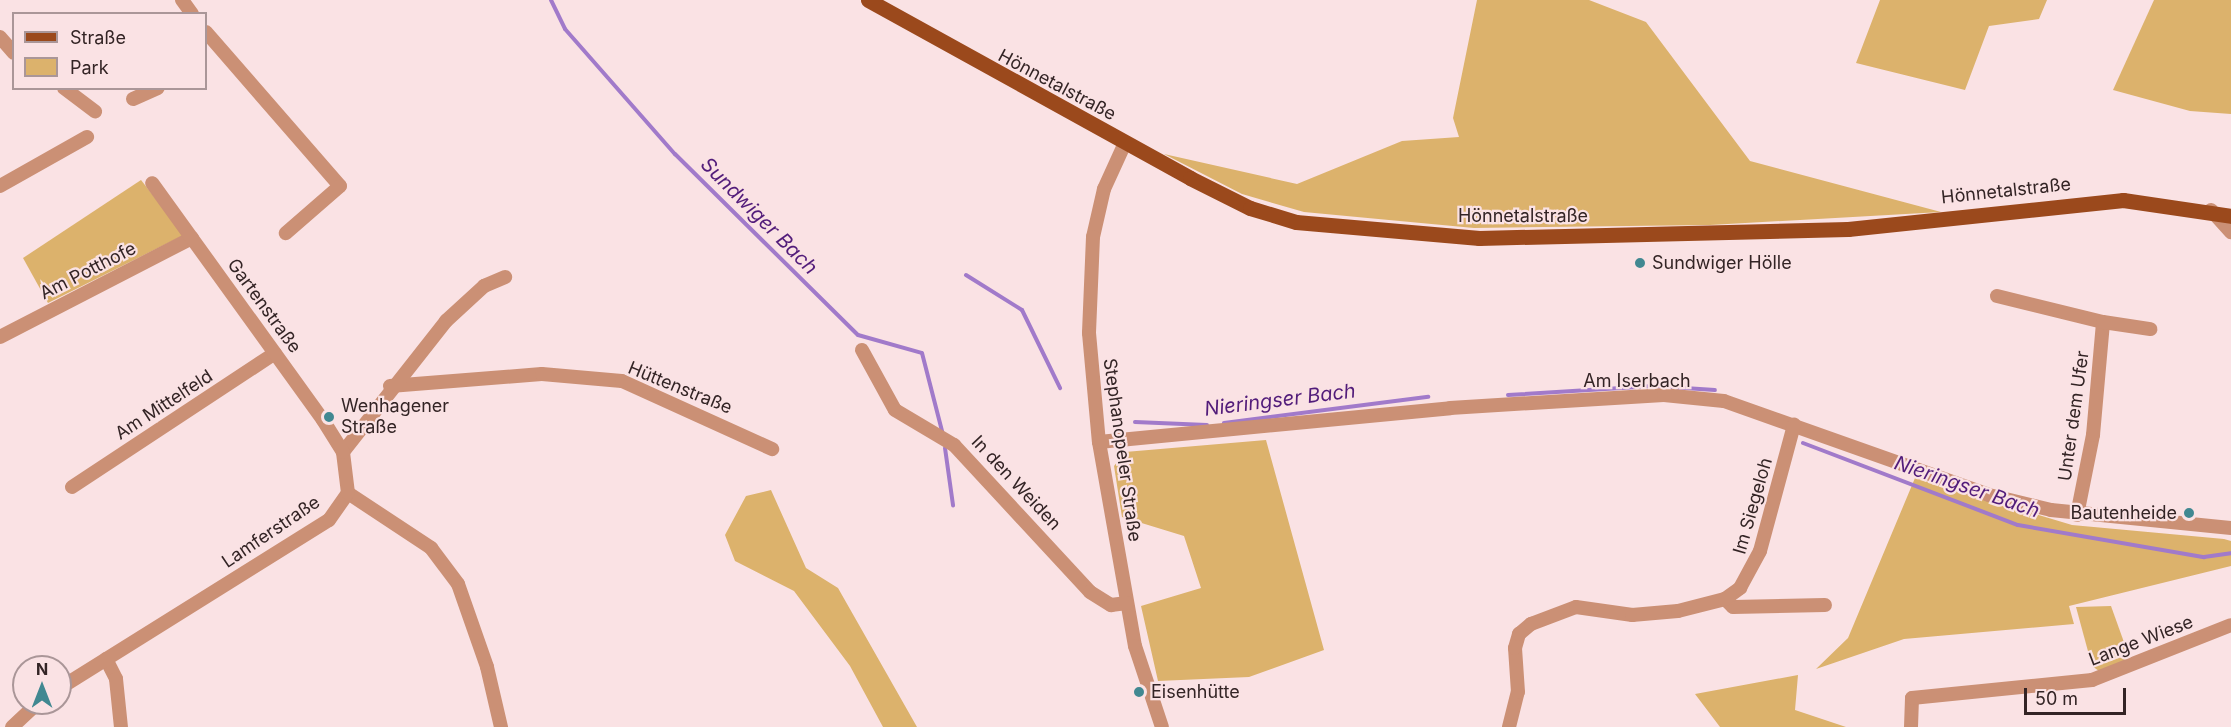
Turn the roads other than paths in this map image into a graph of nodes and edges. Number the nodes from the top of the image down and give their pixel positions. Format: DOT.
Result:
graph roads {
  1 [pos="868,0"];
  2 [pos="207,36"];
  3 [pos="0,37"];
  4 [pos="12,51"];
  5 [pos="67,90"];
  6 [pos="153,90"];
  7 [pos="133,99"];
  8 [pos="95,111"];
  9 [pos="87,137"];
  10 [pos="1125,143"];
  11 [pos="152,183"];
  12 [pos="0,186"];
  13 [pos="2211,210"];
  14 [pos="2231,216"];
  15 [pos="286,232"];
  16 [pos="2231,232"];
  17 [pos="192,238"];
  18 [pos="505,277"];
  19 [pos="1997,296"];
  20 [pos="2103,322"];
  21 [pos="2151,329"];
  22 [pos="0,337"];
  23 [pos="862,350"];
  24 [pos="275,352"];
  25 [pos="390,386"];
  26 [pos="1794,425"];
  27 [pos="1099,442"];
  28 [pos="772,449"];
  29 [pos="342,452"];
  30 [pos="72,487"];
  31 [pos="348,493"];
  32 [pos="2077,515"];
  33 [pos="2231,528"];
  34 [pos="1725,599"];
  35 [pos="1127,603"];
  36 [pos="1825,605"];
  37 [pos="2231,625"];
  38 [pos="106,659"];
  39 [pos="72,680"];
  40 [pos="25,715"];
  41 [pos="12,727"];
  42 [pos="121,727"];
  43 [pos="501,727"];
  44 [pos="1162,727"];
  45 [pos="1509,727"];
  46 [pos="1911,727"];
  1 -- 10 [label="main road, Hönnetalstraße"];
  2 -- 15 [label="street"];
  3 -- 4 [label="street"];
  5 -- 8 [label="street"];
  6 -- 7 [label="street"];
  9 -- 12 [label="street"];
  10 -- 13 [label="main road, Hönnetalstraße"];
  10 -- 27 [label="street, Stephanopeler Straße"];
  11 -- 17 [label="street, Gartenstraße"];
  13 -- 14 [label="main road, Hönnetalstraße"];
  13 -- 16 [label="street"];
  17 -- 22 [label="street, Am Potthofe"];
  17 -- 24 [label="street, Gartenstraße"];
  18 -- 25 [label="street"];
  19 -- 20 [label="street"];
  20 -- 21 [label="street"];
  20 -- 32 [label="street, Unter dem Ufer"];
  23 -- 35 [label="street, In den Weiden"];
  24 -- 29 [label="street, Gartenstraße"];
  24 -- 30 [label="street, Am Mittelfeld"];
  25 -- 28 [label="street, Hüttenstraße"];
  25 -- 29 [label="street"];
  26 -- 27 [label="street, Am Iserbach"];
  26 -- 32 [label="street, Am Iserbach"];
  26 -- 34 [label="street, Im Siegeloh"];
  27 -- 35 [label="street, Stephanopeler Straße"];
  29 -- 31 [label="street"];
  31 -- 38 [label="street, Lamferstraße"];
  31 -- 43 [label="street"];
  32 -- 33 [label="street, Am Iserbach"];
  34 -- 36 [label="street"];
  34 -- 45 [label="street"];
  35 -- 44 [label="street, Stephanopeler Straße"];
  37 -- 46 [label="street, Lange Wiese"];
  38 -- 39 [label="street, Lamferstraße"];
  38 -- 42 [label="street"];
  40 -- 41 [label="street"];
}
